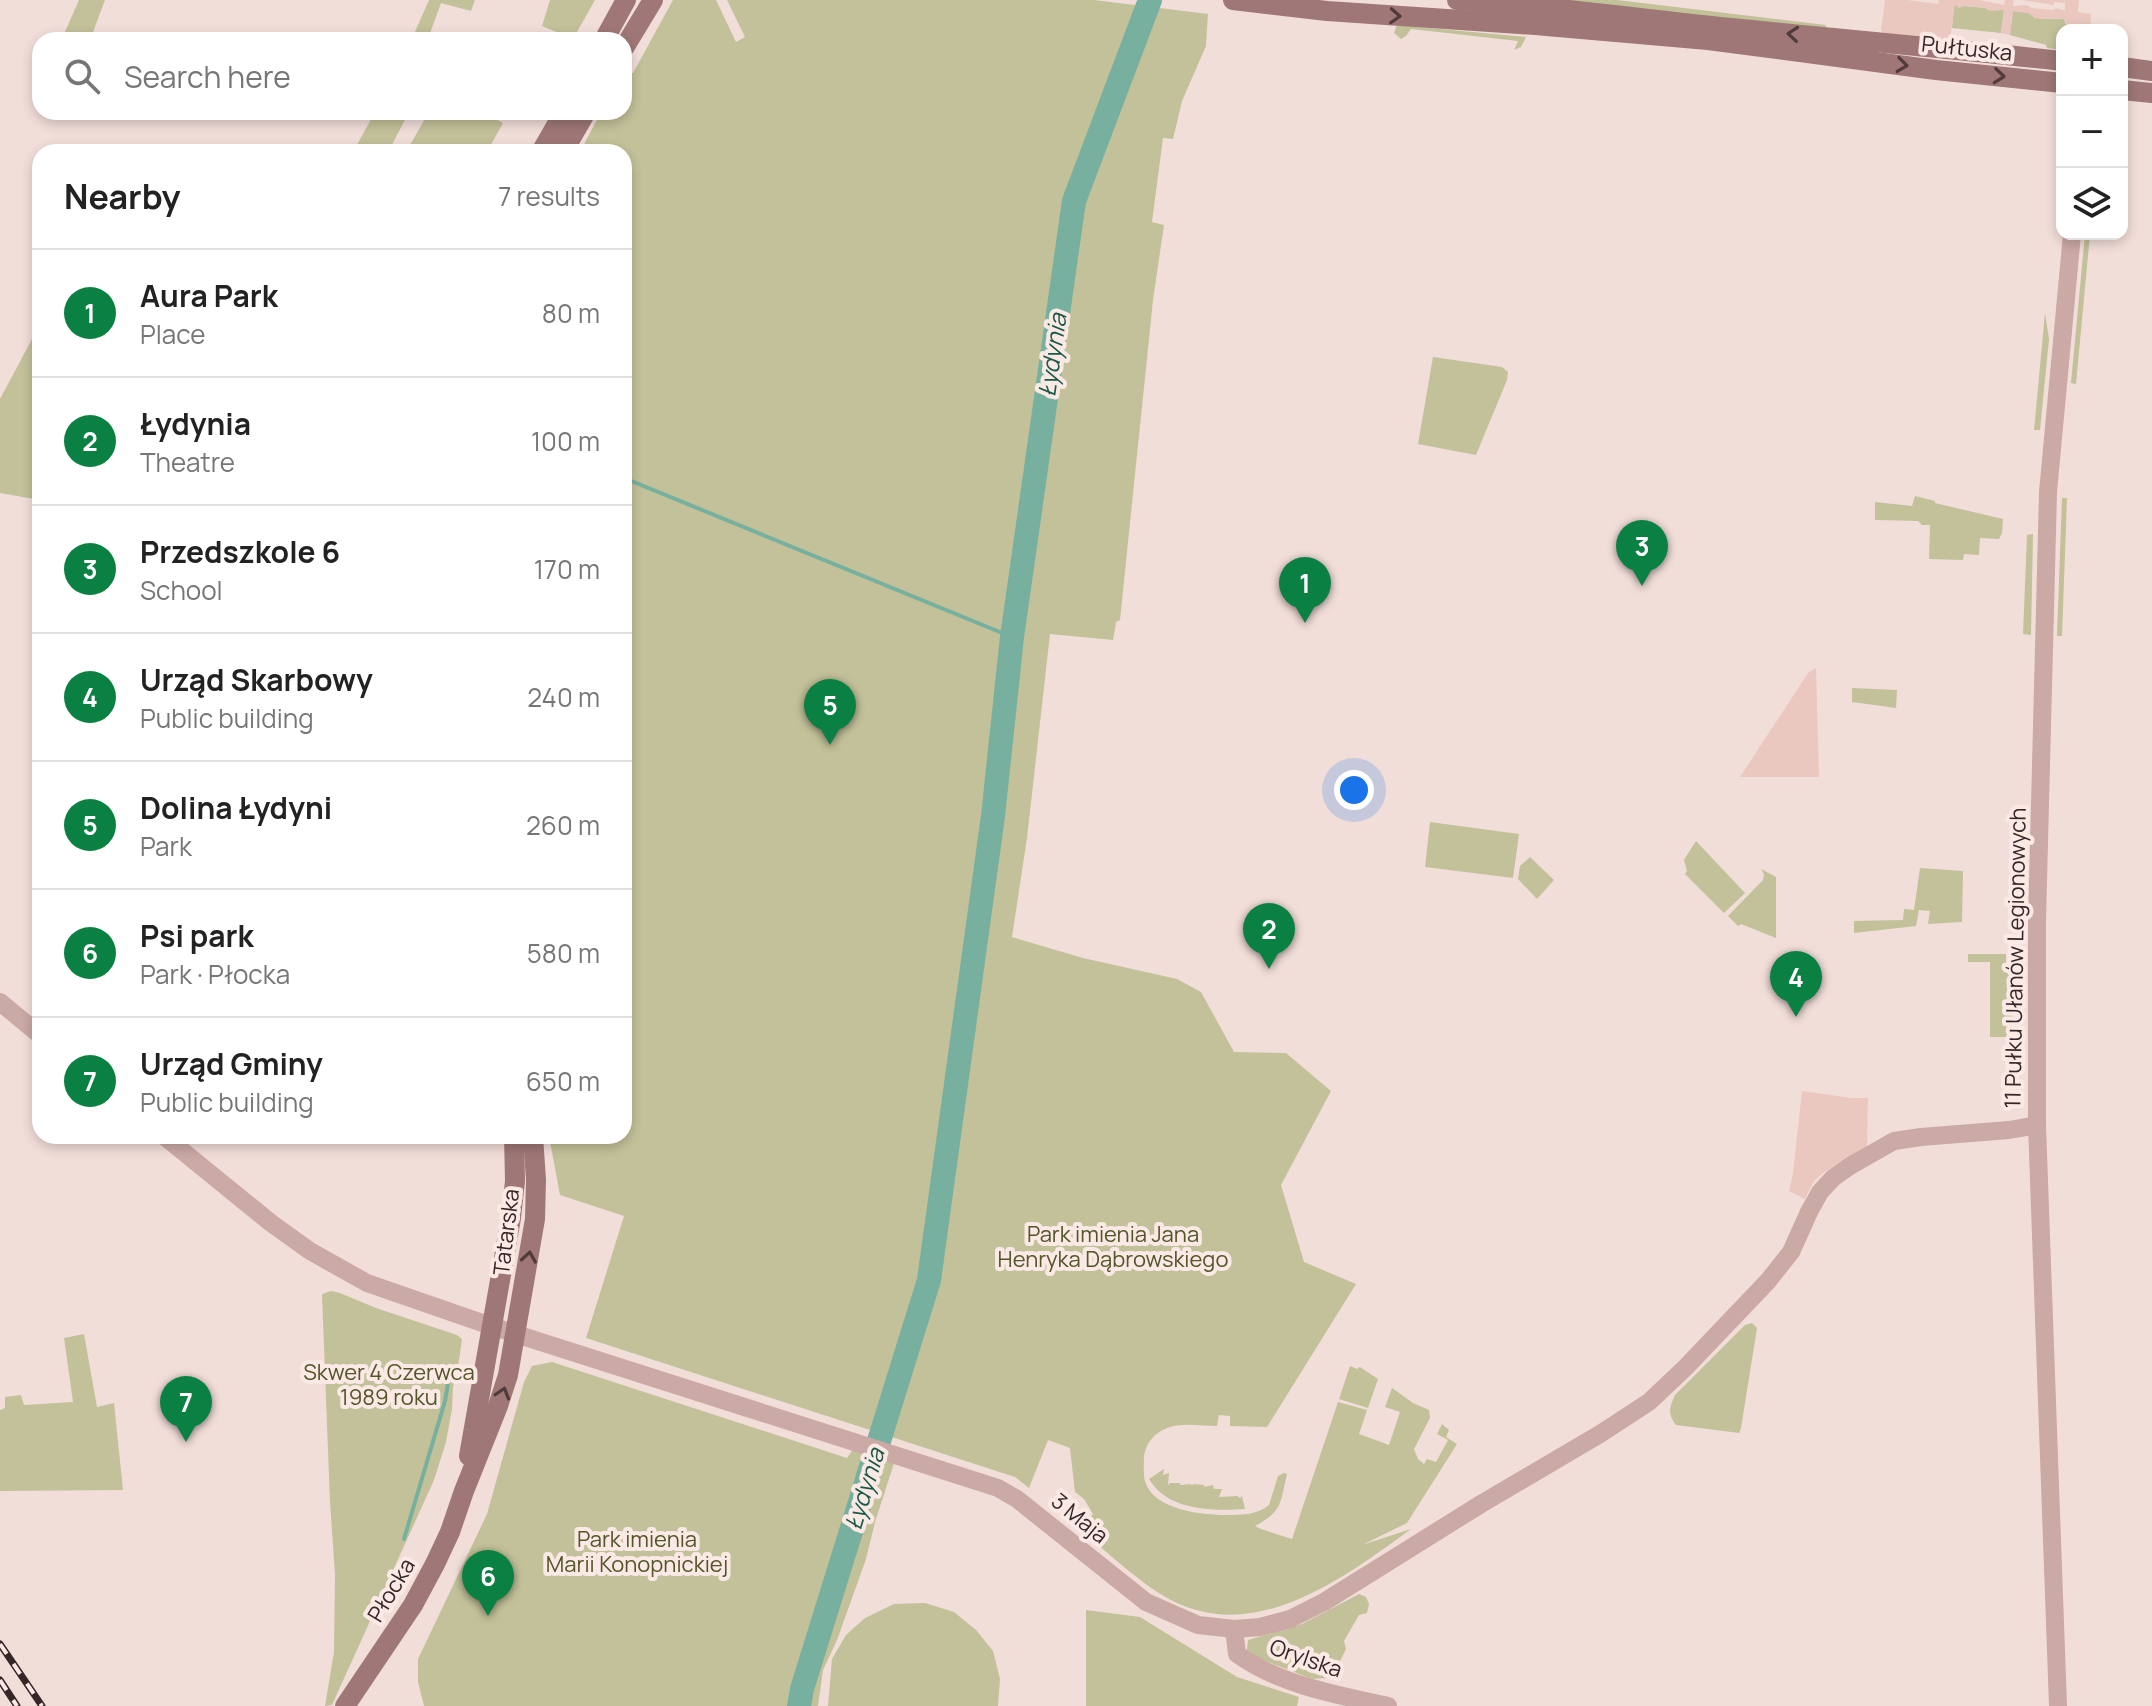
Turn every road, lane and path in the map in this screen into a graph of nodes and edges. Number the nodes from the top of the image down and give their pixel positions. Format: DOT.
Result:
graph roads {
  1 [pos="626,0"];
  2 [pos="653,0"];
  3 [pos="1233,0"];
  4 [pos="1457,0"];
  5 [pos="608,32"];
  6 [pos="632,35"];
  7 [pos="1869,50"];
  8 [pos="2056,61"];
  9 [pos="2128,68"];
  10 [pos="2152,71"];
  11 [pos="2056,82"];
  12 [pos="2128,91"];
  13 [pos="2152,93"];
  14 [pos="559,120"];
  15 [pos="581,120"];
  16 [pos="546,144"];
  17 [pos="568,144"];
  18 [pos="2071,240"];
  19 [pos="0,1002"];
  20 [pos="32,1028"];
  21 [pos="2037,1125"];
  22 [pos="174,1144"];
  23 [pos="514,1144"];
  24 [pos="534,1144"];
  25 [pos="491,1326"];
  26 [pos="515,1334"];
  27 [pos="464,1491"];
  28 [pos="1234,1629"];
  29 [pos="345,1706"];
  30 [pos="1388,1706"];
  31 [pos="2058,1706"];
  1 -- 5 [label="main road"];
  2 -- 6 [label="main road"];
  3 -- 7 [label="main road, one-way"];
  7 -- 4 [label="main road, one-way"];
  7 -- 8 [label="main road, Pułtuska"];
  7 -- 11 [label="main road, Pułtuska, one-way"];
  9 -- 10 [label="main road"];
  12 -- 13 [label="main road"];
  14 -- 16 [label="main road"];
  15 -- 17 [label="main road"];
  18 -- 21 [label="street, 11 Pułku Ułanów Legionowych"];
  19 -- 20 [label="street"];
  21 -- 28 [label="street, 3 Maja"];
  21 -- 31 [label="street, 11 Pułku Ułanów Legionowych"];
  22 -- 25 [label="street, 3 Maja"];
  23 -- 25 [label="main road, Tatarska"];
  26 -- 24 [label="main road, Tatarska, one-way"];
  25 -- 26 [label="street, 3 Maja"];
  25 -- 27 [label="main road, Płocka"];
  27 -- 26 [label="main road, Płocka, one-way"];
  26 -- 28 [label="street, 3 Maja"];
  27 -- 29 [label="main road, Płocka"];
  28 -- 30 [label="street, Orylska"];
}
